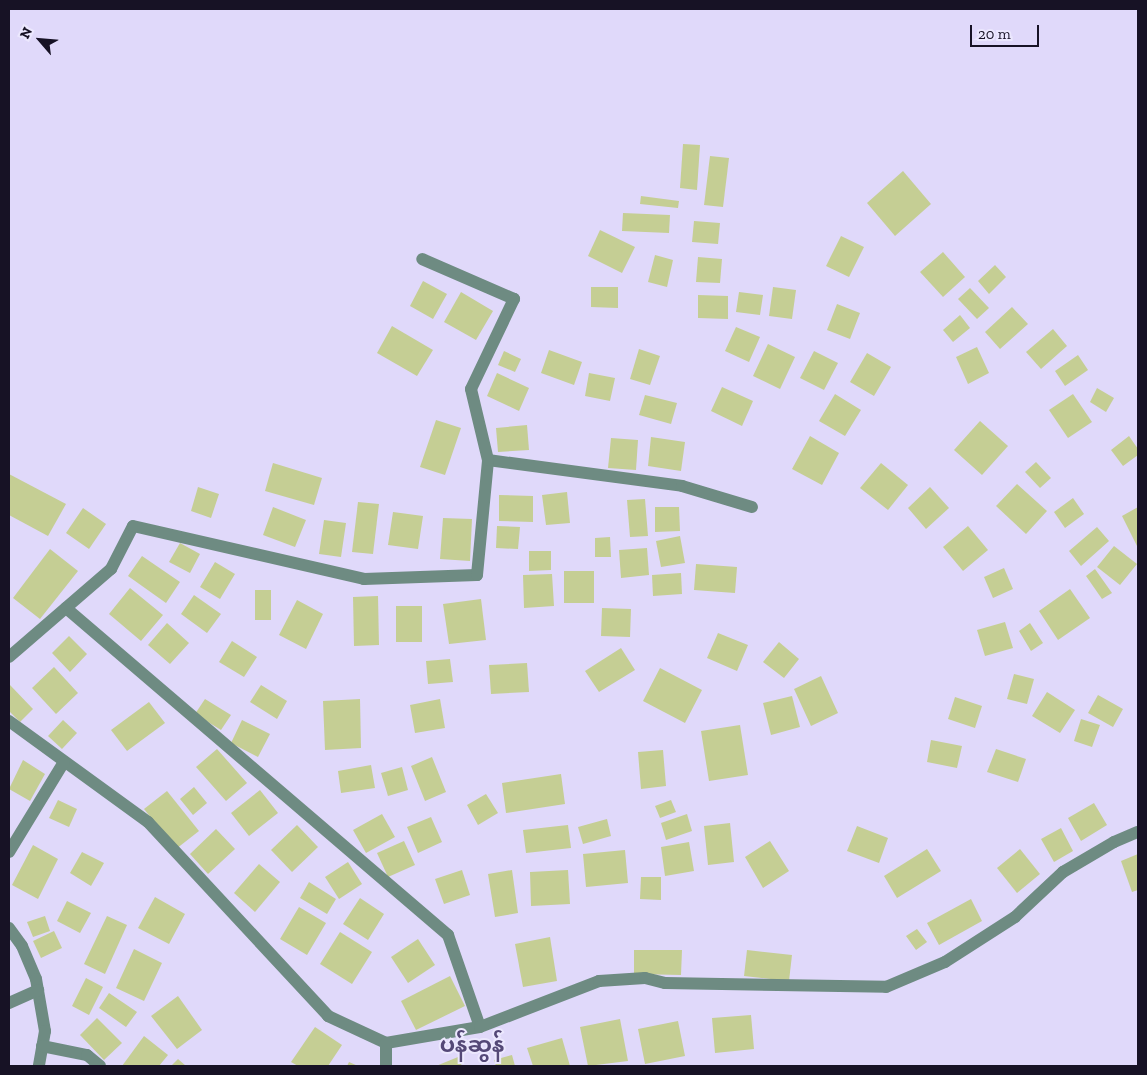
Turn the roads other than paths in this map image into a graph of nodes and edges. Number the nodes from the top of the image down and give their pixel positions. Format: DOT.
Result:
graph roads {
  1 [pos="422,258"];
  2 [pos="488,460"];
  3 [pos="752,507"];
  4 [pos="66,608"];
  5 [pos="9,657"];
  6 [pos="9,722"];
  7 [pos="64,762"];
  8 [pos="1138,832"];
  9 [pos="9,852"];
  10 [pos="9,928"];
  11 [pos="38,990"];
  12 [pos="9,1003"];
  13 [pos="480,1027"];
  14 [pos="386,1043"];
  15 [pos="42,1046"];
  16 [pos="39,1066"];
  17 [pos="100,1066"];
  18 [pos="386,1066"];
  1 -- 2 [label="street"];
  2 -- 3 [label="street"];
  2 -- 4 [label="street"];
  4 -- 5 [label="street"];
  4 -- 13 [label="street"];
  6 -- 7 [label="street"];
  7 -- 9 [label="street"];
  7 -- 14 [label="street"];
  8 -- 13 [label="street"];
  10 -- 11 [label="street"];
  11 -- 12 [label="street"];
  11 -- 15 [label="street"];
  13 -- 14 [label="street"];
  14 -- 18 [label="street"];
  15 -- 16 [label="street"];
  15 -- 17 [label="street"];
}
